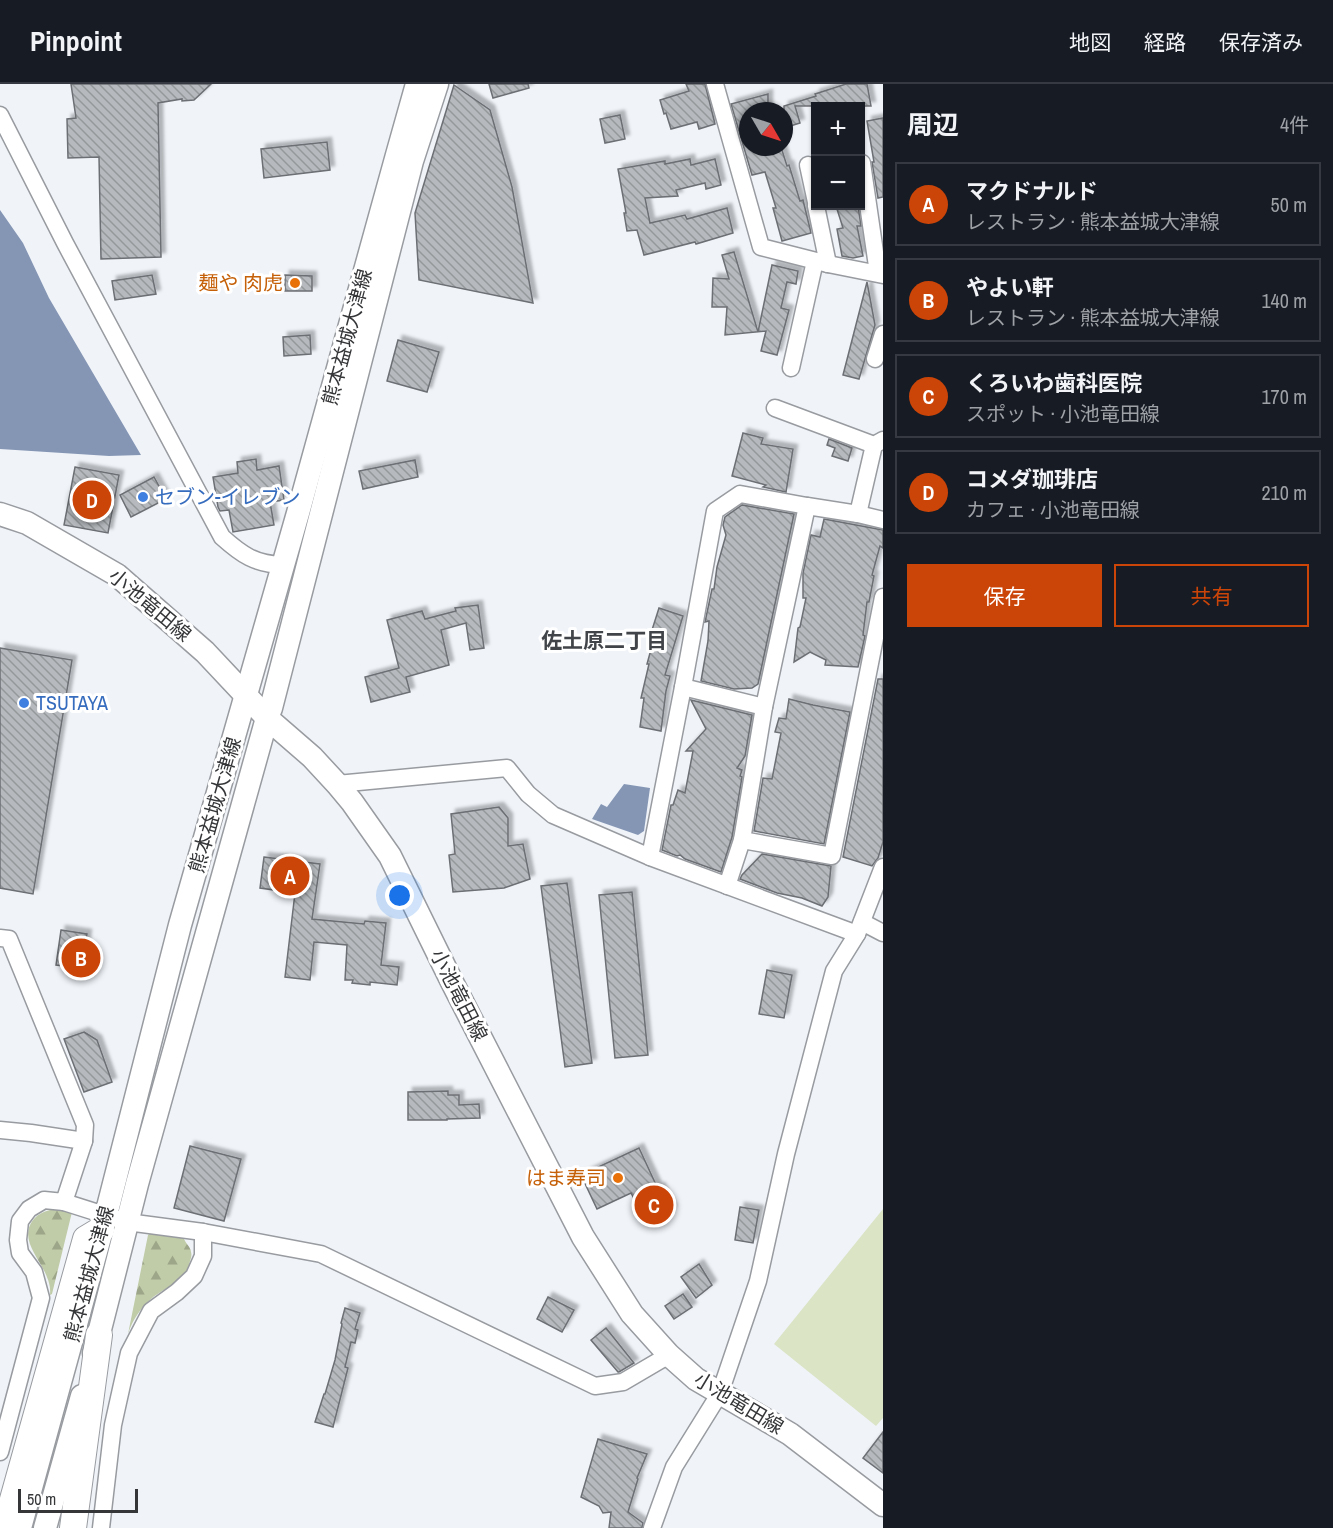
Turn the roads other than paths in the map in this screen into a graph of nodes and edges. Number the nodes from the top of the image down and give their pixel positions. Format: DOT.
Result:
graph roads {
  1 [pos="417,84"];
  2 [pos="436,84"];
  3 [pos="715,84"];
  4 [pos="0,115"];
  5 [pos="808,165"];
  6 [pos="811,180"];
  7 [pos="865,182"];
  8 [pos="817,210"];
  9 [pos="821,263"];
  10 [pos="880,274"];
  11 [pos="883,334"];
  12 [pos="875,359"];
  13 [pos="791,368"];
  14 [pos="775,408"];
  15 [pos="879,443"];
  16 [pos="807,506"];
  17 [pos="0,514"];
  18 [pos="858,514"];
  19 [pos="883,520"];
  20 [pos="283,566"];
  21 [pos="883,597"];
  22 [pos="683,687"];
  23 [pos="246,697"];
  24 [pos="764,707"];
  25 [pos="267,718"];
  26 [pos="337,784"];
  27 [pos="742,840"];
  28 [pos="650,857"];
  29 [pos="883,867"];
  30 [pos="728,886"];
  31 [pos="860,928"];
  32 [pos="883,933"];
  33 [pos="0,938"];
  34 [pos="0,1130"];
  35 [pos="84,1141"];
  36 [pos="64,1202"];
  37 [pos="128,1221"];
  38 [pos="104,1222"];
  39 [pos="203,1233"];
  40 [pos="99,1335"];
  41 [pos="669,1354"];
  42 [pos="720,1393"];
  43 [pos="0,1452"];
  44 [pos="883,1505"];
  45 [pos="5,1528"];
  46 [pos="20,1528"];
  47 [pos="45,1528"];
  48 [pos="73,1528"];
  49 [pos="101,1528"];
  50 [pos="652,1528"];
  1 -- 20 [label="main road, 熊本益城大津線"];
  2 -- 25 [label="main road, 熊本益城大津線"];
  3 -- 9 [label="street"];
  4 -- 20 [label="street"];
  5 -- 6 [label="street"];
  7 -- 10 [label="street"];
  8 -- 9 [label="street"];
  9 -- 10 [label="street"];
  9 -- 13 [label="street"];
  11 -- 12 [label="street"];
  14 -- 15 [label="street"];
  15 -- 18 [label="street"];
  16 -- 18 [label="street"];
  16 -- 22 [label="street"];
  16 -- 24 [label="street"];
  17 -- 23 [label="main road, 小池竜田線"];
  18 -- 19 [label="street"];
  20 -- 23 [label="main road, 熊本益城大津線"];
  21 -- 27 [label="street"];
  22 -- 24 [label="street"];
  22 -- 28 [label="street"];
  23 -- 25 [label="main road, 小池竜田線"];
  23 -- 38 [label="main road, 熊本益城大津線"];
  24 -- 27 [label="street"];
  25 -- 26 [label="main road, 小池竜田線"];
  25 -- 37 [label="main road, 熊本益城大津線"];
  26 -- 28 [label="street"];
  26 -- 41 [label="main road, 小池竜田線"];
  27 -- 30 [label="street"];
  28 -- 30 [label="street"];
  29 -- 31 [label="street"];
  30 -- 31 [label="street"];
  31 -- 32 [label="street"];
  31 -- 42 [label="street"];
  33 -- 35 [label="street"];
  34 -- 35 [label="street"];
  35 -- 36 [label="street"];
  36 -- 38 [label="street"];
  36 -- 43 [label="street"];
  37 -- 38 [label="street"];
  37 -- 39 [label="street"];
  37 -- 40 [label="main road, 熊本益城大津線"];
  38 -- 45 [label="highway"];
  38 -- 46 [label="main road, 熊本益城大津線"];
  39 -- 41 [label="street"];
  39 -- 49 [label="street"];
  40 -- 47 [label="main road, 熊本益城大津線"];
  40 -- 48 [label="highway"];
  41 -- 42 [label="main road, 小池竜田線"];
  42 -- 44 [label="main road, 小池竜田線"];
  42 -- 50 [label="street"];
}
